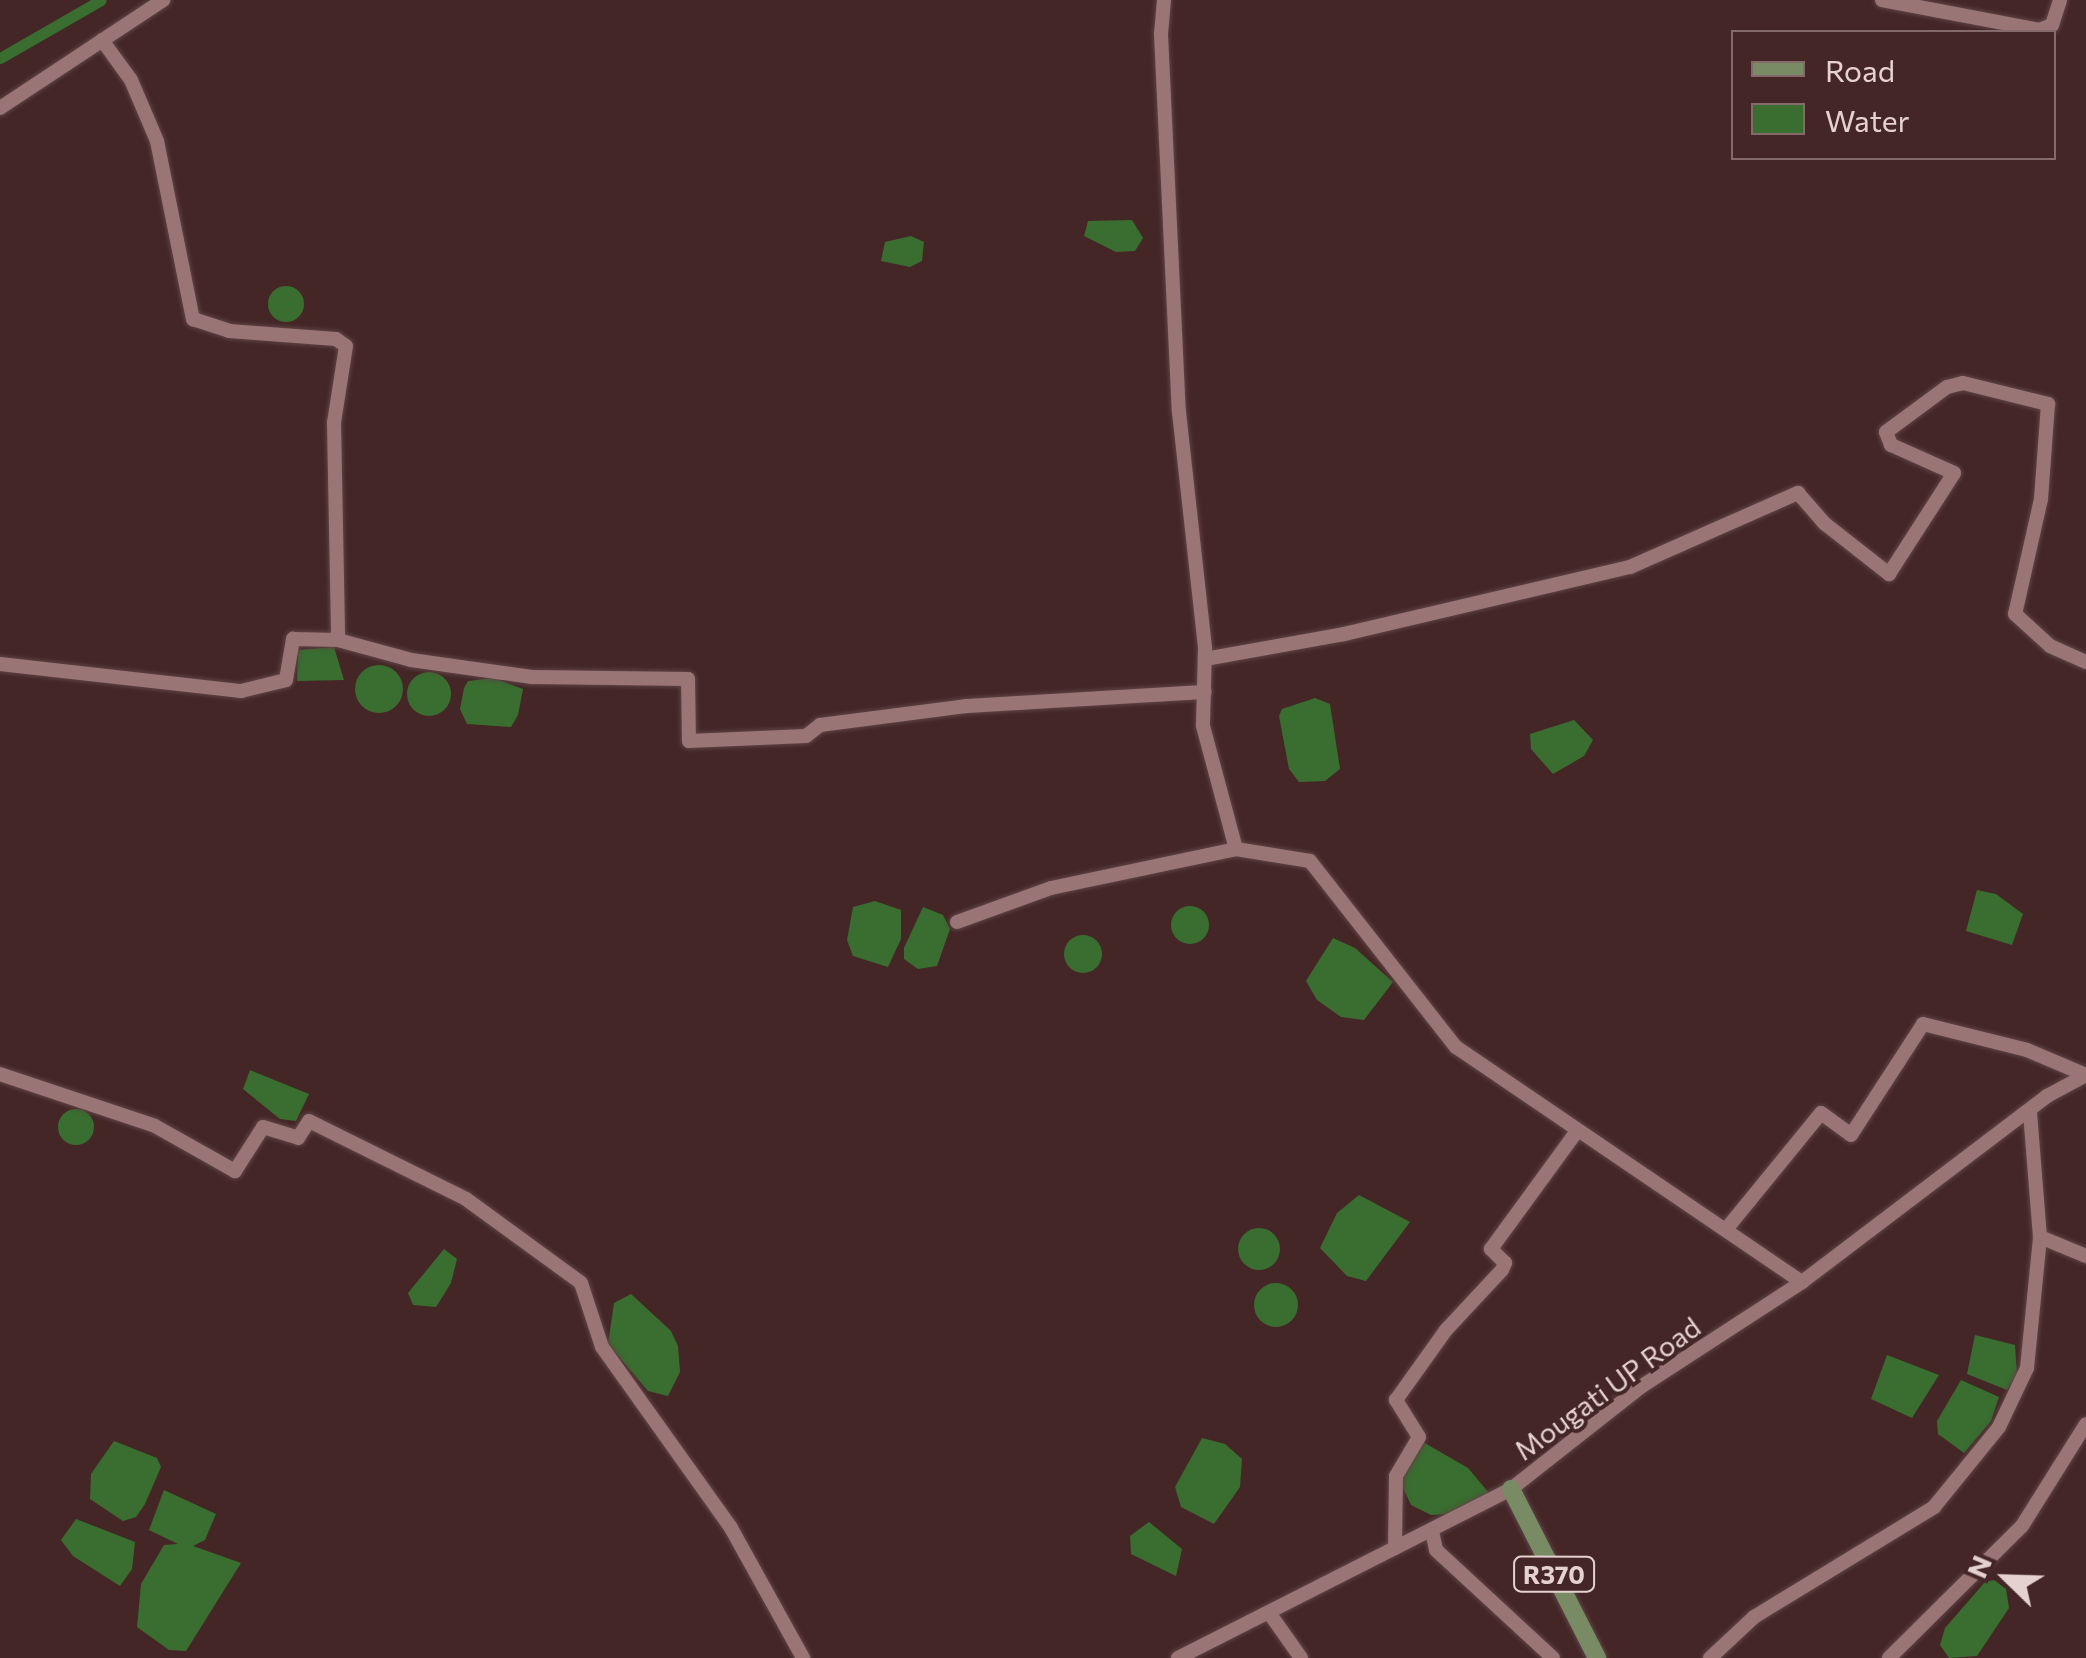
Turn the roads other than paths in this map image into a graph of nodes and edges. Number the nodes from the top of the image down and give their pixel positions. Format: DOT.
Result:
graph roads {
  1 [pos="164,0"];
  2 [pos="1164,0"];
  3 [pos="1882,0"];
  4 [pos="2060,0"];
  5 [pos="102,40"];
  6 [pos="0,108"];
  7 [pos="338,640"];
  8 [pos="1205,659"];
  9 [pos="2086,662"];
  10 [pos="0,664"];
  11 [pos="1206,692"];
  12 [pos="1236,849"];
  13 [pos="957,922"];
  14 [pos="0,1074"];
  15 [pos="2086,1075"];
  16 [pos="2030,1113"];
  17 [pos="1577,1131"];
  18 [pos="1728,1227"];
  19 [pos="2040,1237"];
  20 [pos="2086,1256"];
  21 [pos="1802,1282"];
  22 [pos="2086,1424"];
  23 [pos="1511,1489"];
  24 [pos="1432,1531"];
  25 [pos="1395,1548"];
  26 [pos="1270,1614"];
  27 [pos="803,1658"];
  28 [pos="1178,1658"];
  29 [pos="1301,1658"];
  30 [pos="1553,1658"];
  31 [pos="1597,1658"];
  32 [pos="1710,1658"];
  33 [pos="1889,1658"];
  1 -- 5 [label="street"];
  2 -- 8 [label="street"];
  3 -- 4 [label="street"];
  5 -- 6 [label="street"];
  5 -- 7 [label="street"];
  7 -- 10 [label="street"];
  7 -- 11 [label="street"];
  8 -- 9 [label="street"];
  8 -- 11 [label="street"];
  11 -- 12 [label="street"];
  12 -- 13 [label="street"];
  12 -- 17 [label="street"];
  14 -- 27 [label="street"];
  15 -- 16 [label="street, Mougati UP Road"];
  15 -- 18 [label="street"];
  16 -- 19 [label="street"];
  16 -- 21 [label="street, Mougati UP Road"];
  17 -- 18 [label="street"];
  17 -- 25 [label="street"];
  18 -- 21 [label="street"];
  19 -- 20 [label="street"];
  19 -- 32 [label="street"];
  21 -- 23 [label="street, Mougati UP Road"];
  22 -- 33 [label="street"];
  23 -- 24 [label="street, Mougati UP Road"];
  23 -- 31 [label="main road, R370"];
  24 -- 25 [label="street, Mougati UP Road"];
  24 -- 30 [label="street"];
  25 -- 26 [label="street, Mougati UP Road"];
  26 -- 28 [label="street, Mougati UP Road"];
  26 -- 29 [label="street"];
}
